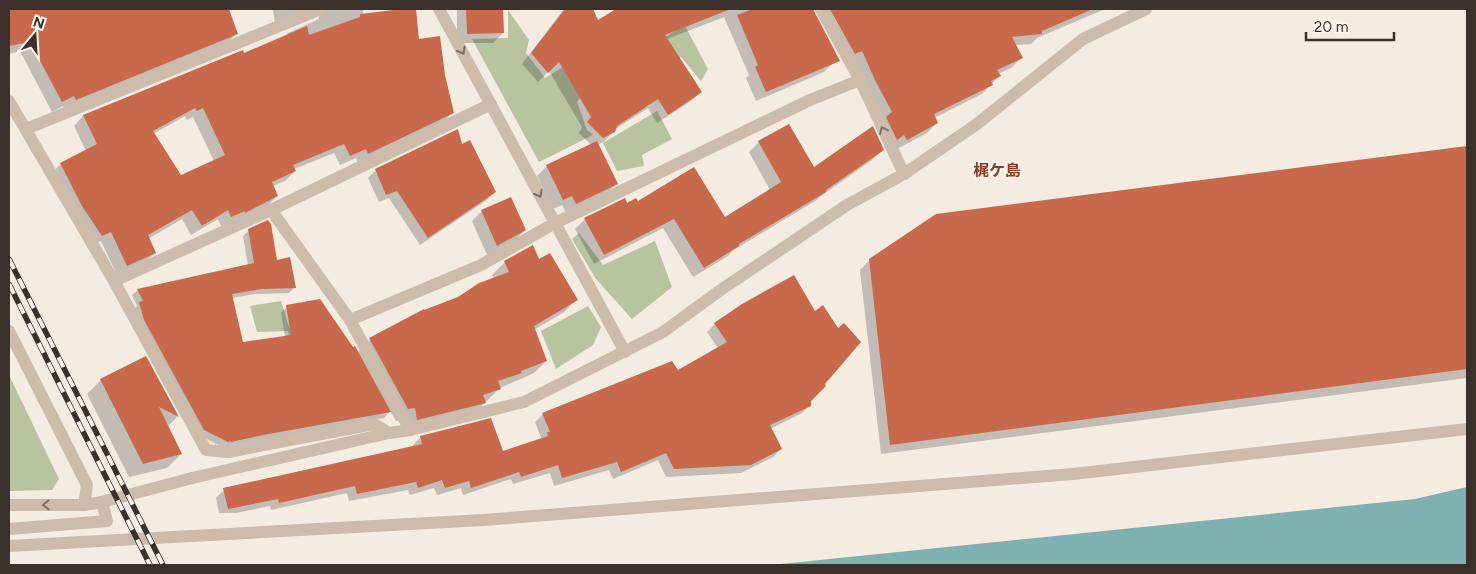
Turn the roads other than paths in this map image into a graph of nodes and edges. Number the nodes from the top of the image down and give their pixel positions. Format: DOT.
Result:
graph roads {
  1 [pos="321,9"];
  2 [pos="439,9"];
  3 [pos="821,9"];
  4 [pos="1146,9"];
  5 [pos="860,80"];
  6 [pos="9,101"];
  7 [pos="491,104"];
  8 [pos="26,129"];
  9 [pos="904,174"];
  10 [pos="270,210"];
  11 [pos="555,223"];
  12 [pos="114,281"];
  13 [pos="350,320"];
  14 [pos="9,331"];
  15 [pos="625,352"];
  16 [pos="1467,428"];
  17 [pos="410,430"];
  18 [pos="389,433"];
  19 [pos="102,502"];
  20 [pos="84,505"];
  21 [pos="9,506"];
  22 [pos="9,529"];
  23 [pos="9,546"];
  1 -- 8 [label="street"];
  2 -- 7 [label="street, one-way"];
  3 -- 5 [label="street"];
  4 -- 9 [label="street"];
  9 -- 5 [label="street, one-way"];
  5 -- 11 [label="street"];
  6 -- 8 [label="street"];
  7 -- 10 [label="street"];
  7 -- 11 [label="street, one-way"];
  8 -- 12 [label="street"];
  9 -- 15 [label="street"];
  10 -- 12 [label="street"];
  10 -- 13 [label="street"];
  11 -- 13 [label="street"];
  11 -- 15 [label="street"];
  12 -- 18 [label="street"];
  13 -- 17 [label="street"];
  14 -- 20 [label="street"];
  15 -- 17 [label="street"];
  16 -- 23 [label="street"];
  17 -- 18 [label="street"];
  18 -- 19 [label="street"];
  19 -- 20 [label="street"];
  19 -- 22 [label="street"];
  20 -- 21 [label="street, one-way"];
}
